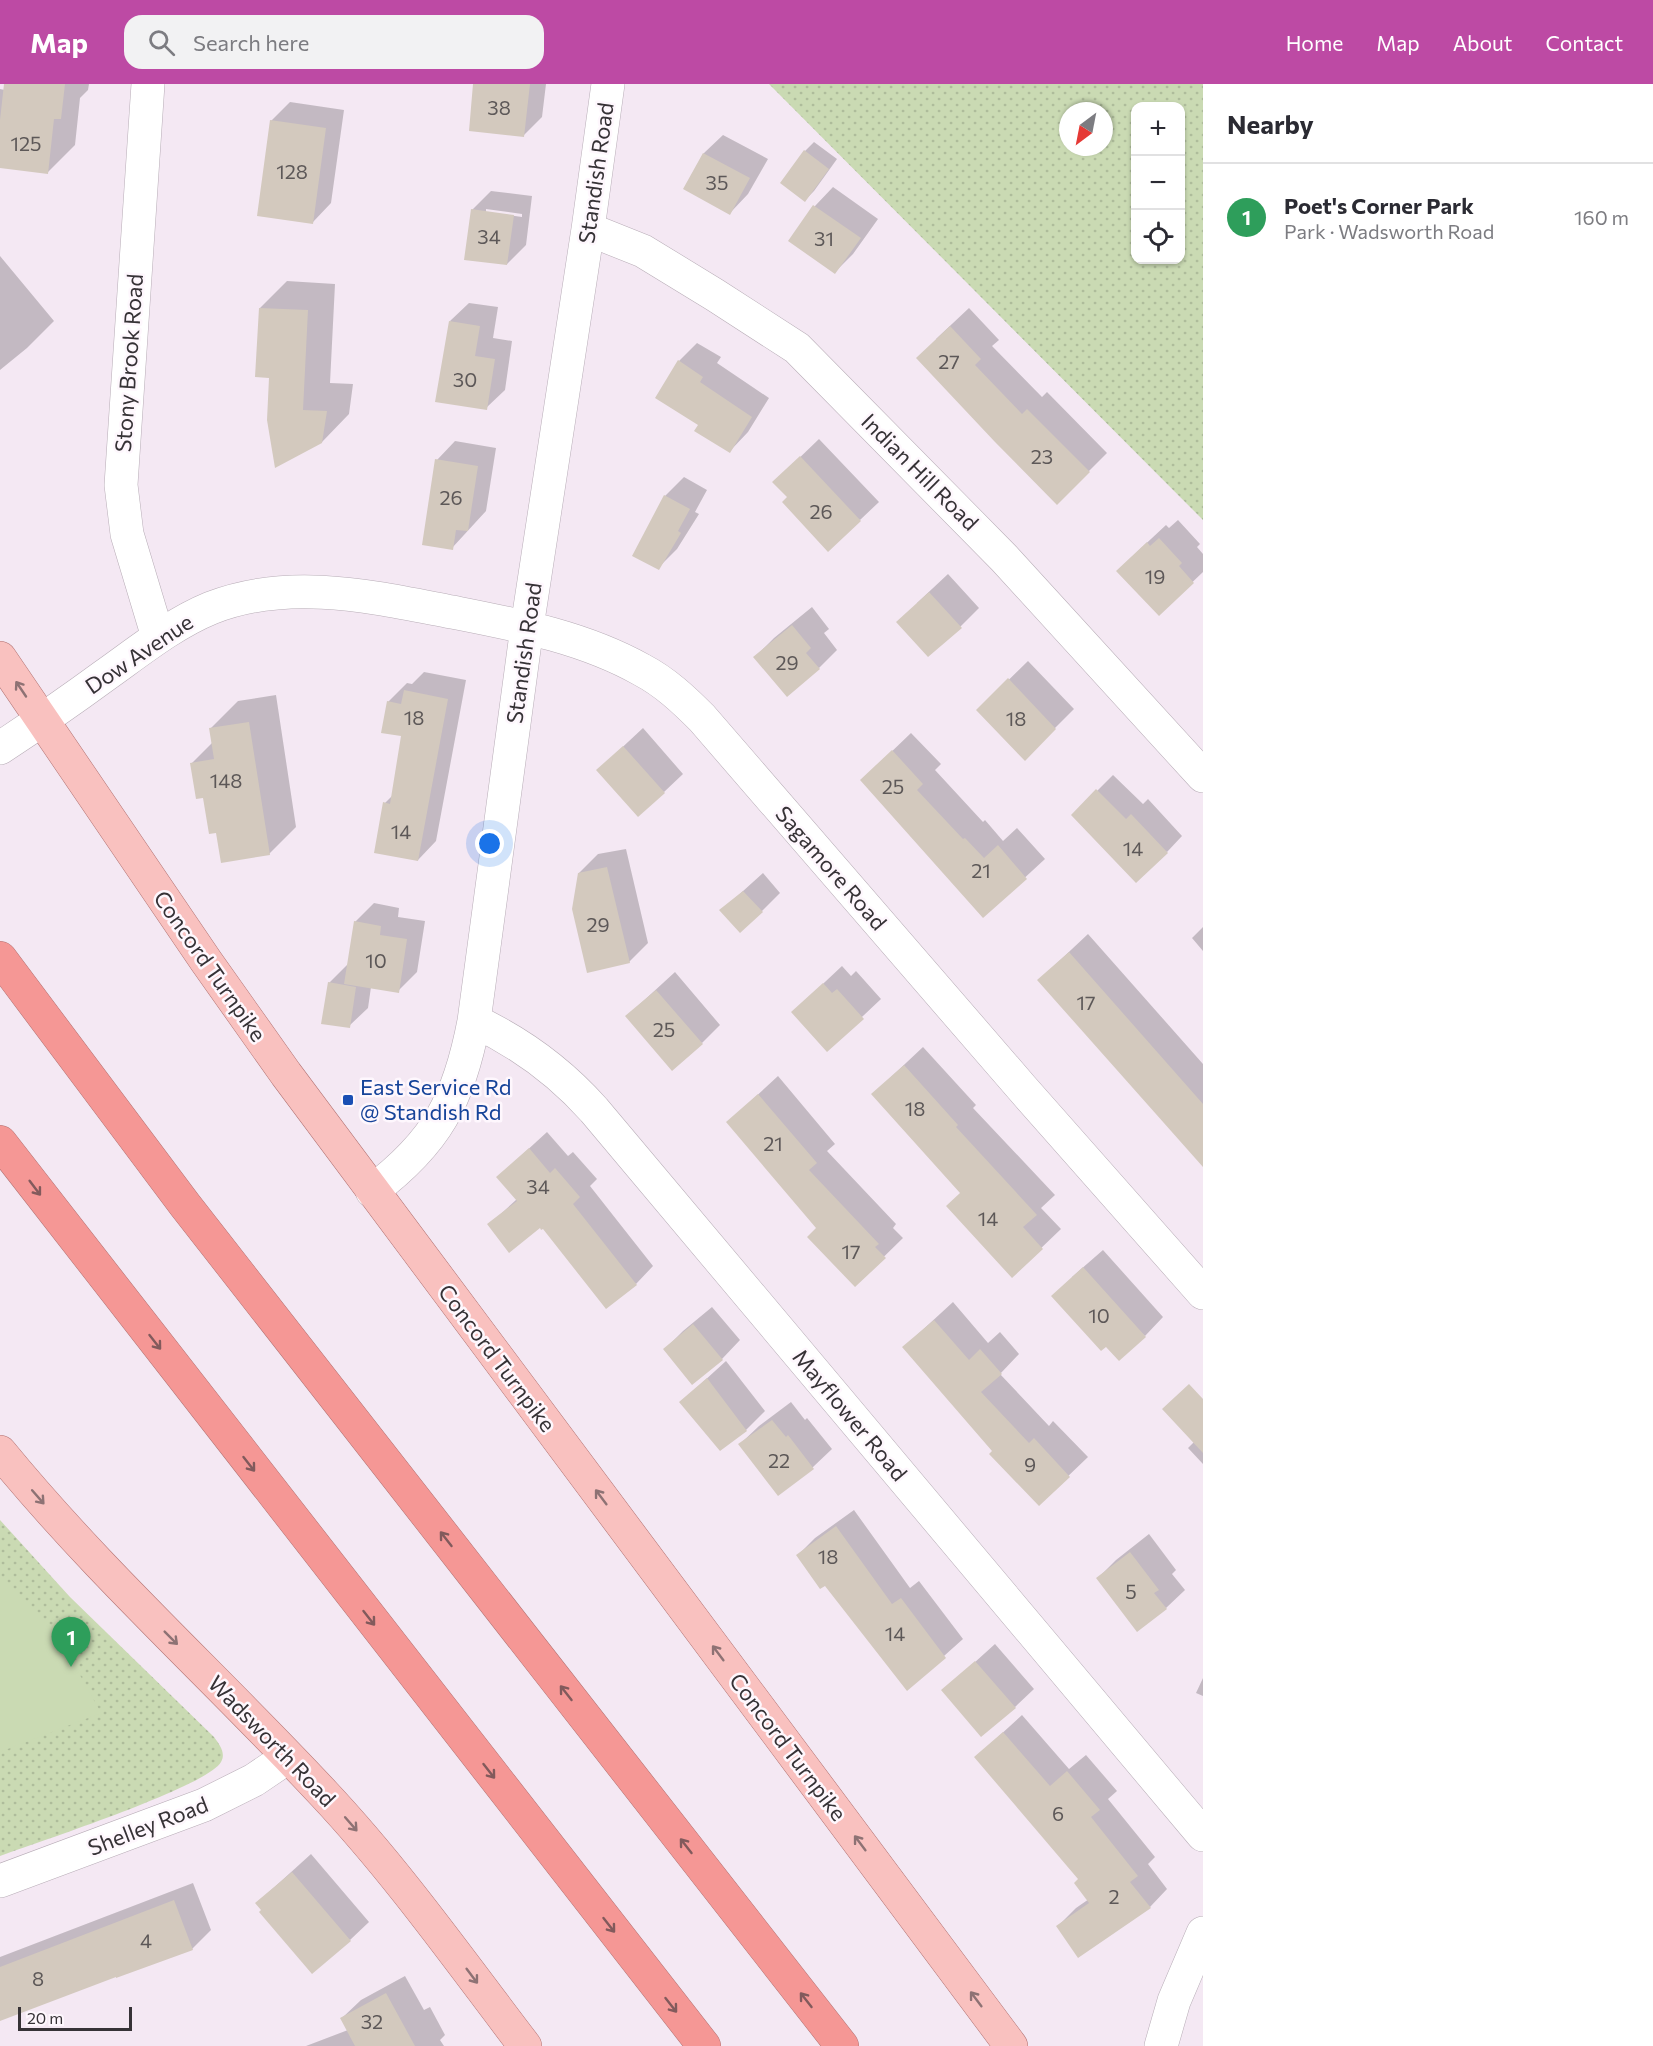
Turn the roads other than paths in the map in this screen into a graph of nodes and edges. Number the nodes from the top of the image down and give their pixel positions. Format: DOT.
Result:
graph roads {
  1 [pos="148,84"];
  2 [pos="608,84"];
  3 [pos="588,229"];
  4 [pos="363,595"];
  5 [pos="527,627"];
  6 [pos="158,637"];
  7 [pos="0,658"];
  8 [pos="42,720"];
  9 [pos="0,748"];
  10 [pos="1203,776"];
  11 [pos="0,958"];
  12 [pos="474,1021"];
  13 [pos="0,1142"];
  14 [pos="372,1191"];
  15 [pos="1203,1293"];
  16 [pos="0,1452"];
  17 [pos="288,1756"];
  18 [pos="1203,1835"];
  19 [pos="0,1881"];
  20 [pos="1203,1933"];
  21 [pos="525,2046"];
  22 [pos="704,2046"];
  23 [pos="842,2046"];
  24 [pos="1011,2046"];
  25 [pos="1161,2046"];
  1 -- 6 [label="street, Stony Brook Road"];
  2 -- 3 [label="street, Standish Road"];
  3 -- 5 [label="street, Standish Road"];
  3 -- 10 [label="street, Indian Hill Road"];
  4 -- 5 [label="street, Sagamore Road"];
  4 -- 6 [label="street, Dow Avenue"];
  5 -- 12 [label="street, Standish Road"];
  5 -- 15 [label="street, Sagamore Road"];
  6 -- 8 [label="street, Dow Avenue"];
  8 -- 7 [label="main road, Concord Turnpike, one-way"];
  8 -- 9 [label="street, Dow Avenue"];
  8 -- 14 [label="main road, Concord Turnpike"];
  23 -- 11 [label="highway, one-way"];
  12 -- 14 [label="street, Standish Road"];
  12 -- 18 [label="street, Mayflower Road"];
  13 -- 22 [label="highway, one-way"];
  24 -- 14 [label="main road, Concord Turnpike, one-way"];
  16 -- 17 [label="main road, Wadsworth Road, one-way"];
  17 -- 19 [label="street, Shelley Road"];
  17 -- 21 [label="main road, Wadsworth Road, one-way"];
  20 -- 25 [label="street"];
}
